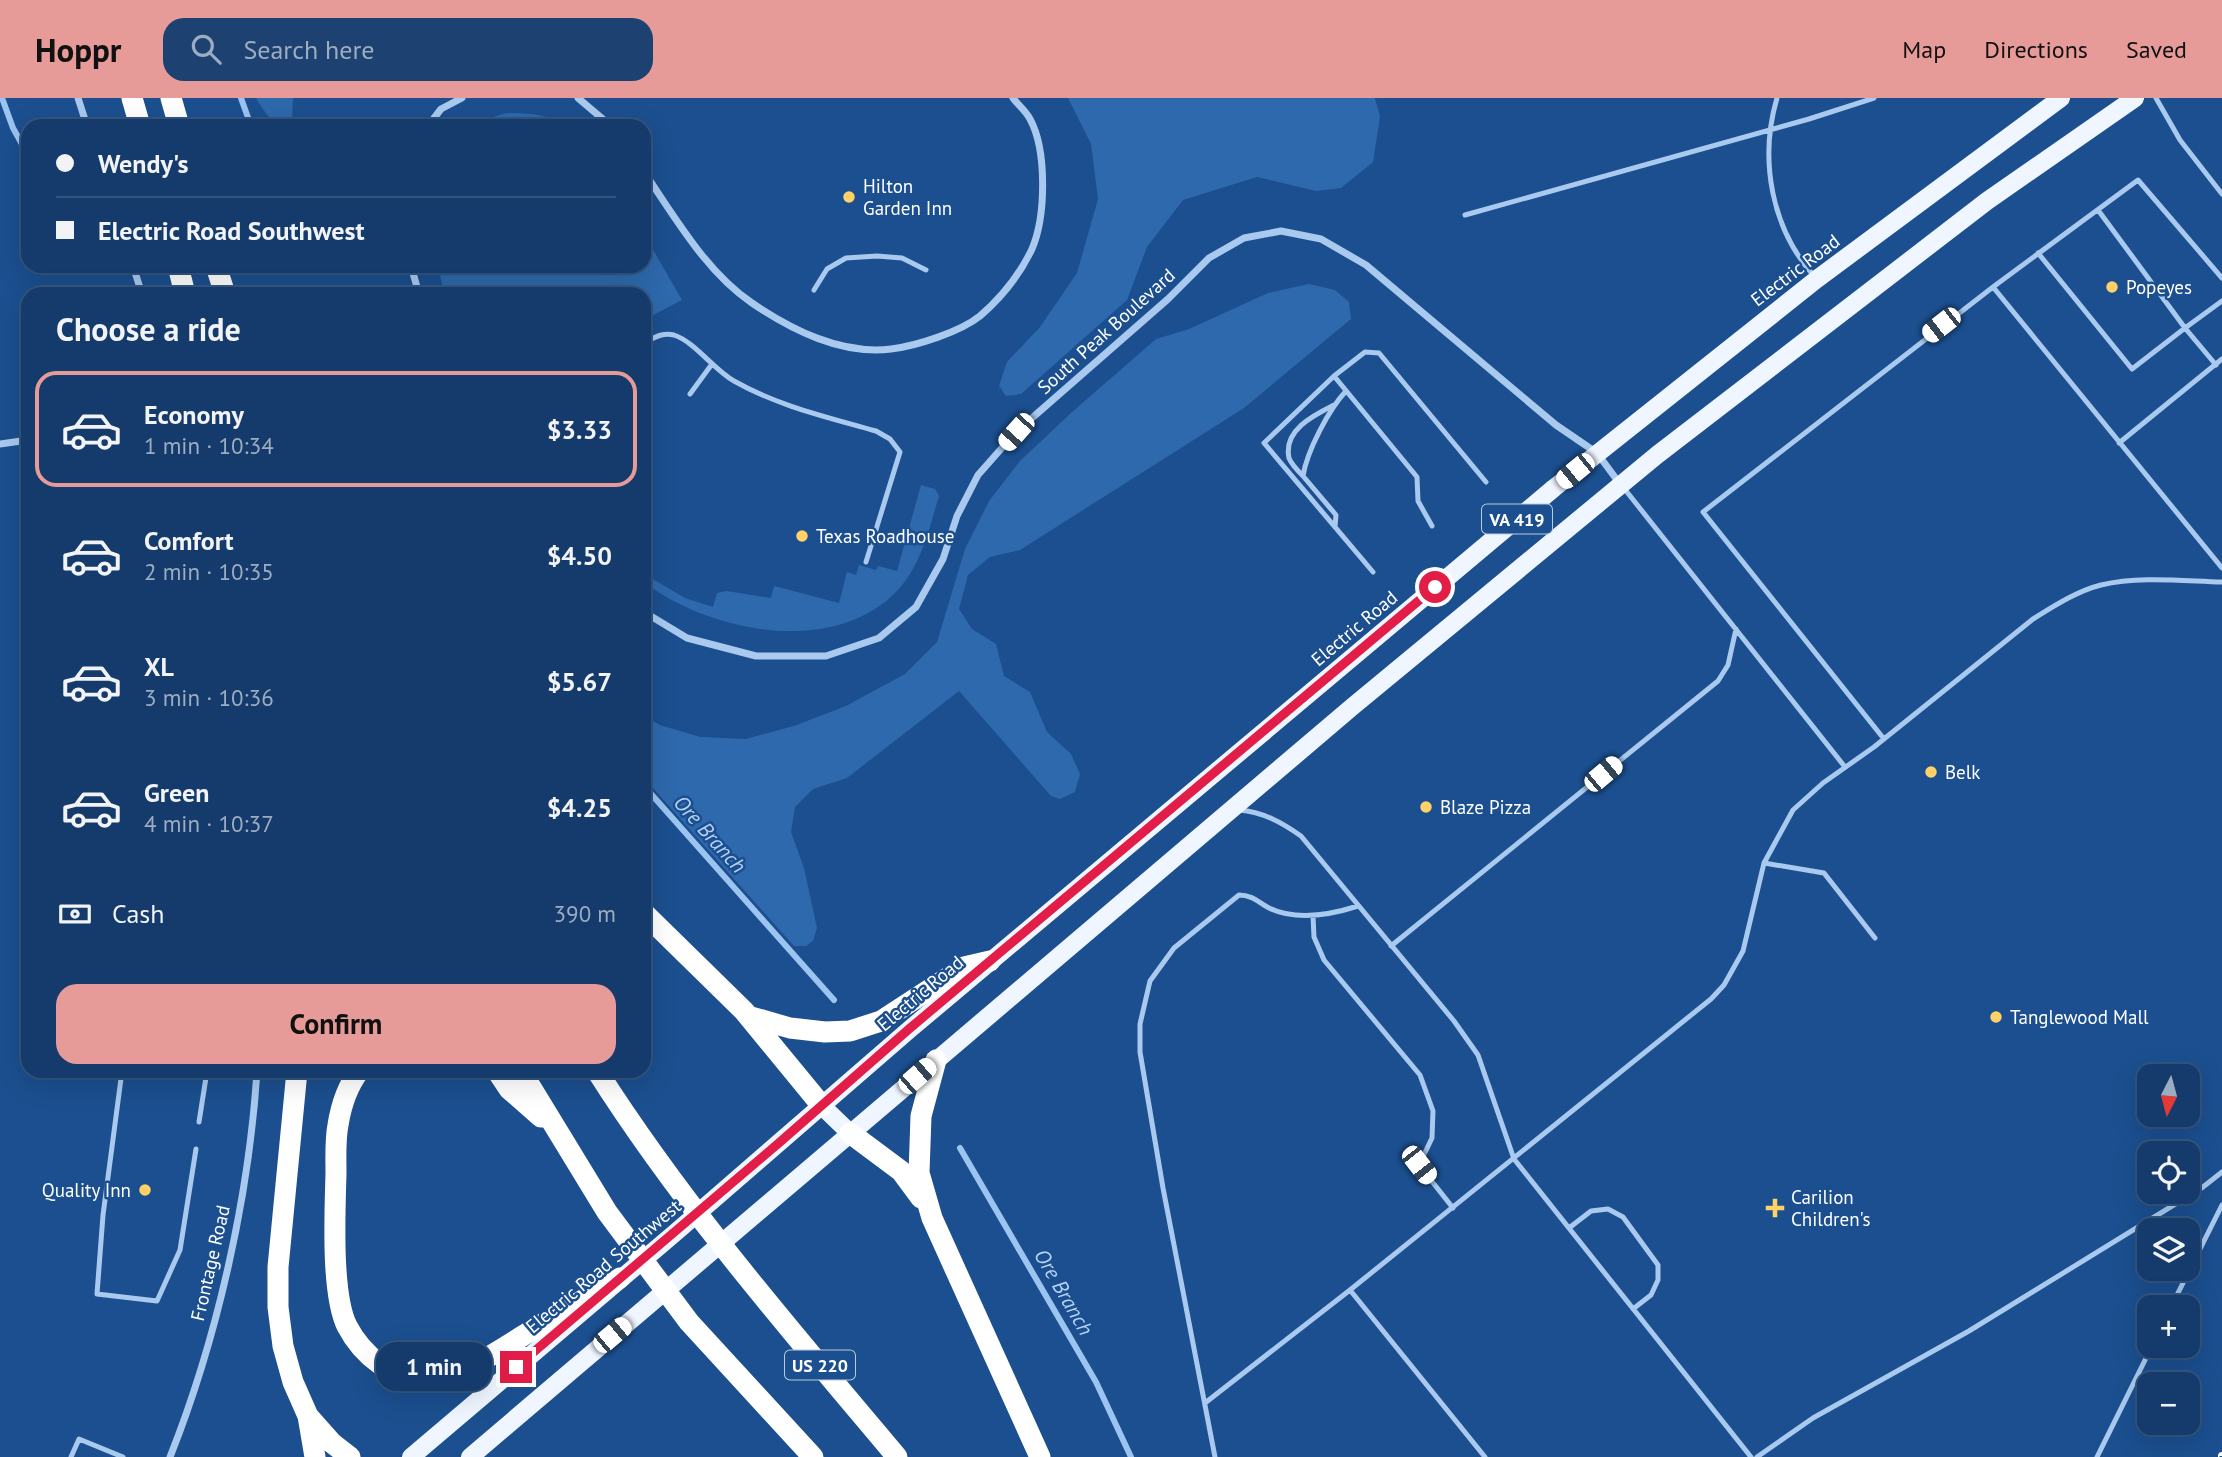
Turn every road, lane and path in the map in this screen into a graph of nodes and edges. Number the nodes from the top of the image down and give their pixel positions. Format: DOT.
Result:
graph roads {
  1 [pos="78,98"];
  2 [pos="132,98"];
  3 [pos="171,98"];
  4 [pos="462,98"];
  5 [pos="579,98"];
  6 [pos="1013,98"];
  7 [pos="1777,98"];
  8 [pos="1874,98"];
  9 [pos="2061,98"];
  10 [pos="2135,98"];
  11 [pos="2156,98"];
  12 [pos="86,119"];
  13 [pos="138,119"];
  14 [pos="176,119"];
  15 [pos="434,119"];
  16 [pos="603,119"];
  17 [pos="1769,130"];
  18 [pos="651,182"];
  19 [pos="2222,194"];
  20 [pos="2098,210"];
  21 [pos="1465,215"];
  22 [pos="2038,253"];
  23 [pos="926,270"];
  24 [pos="2222,278"];
  25 [pos="1817,279"];
  26 [pos="1993,287"];
  27 [pos="814,290"];
  28 [pos="2222,301"];
  29 [pos="2185,328"];
  30 [pos="651,339"];
  31 [pos="2222,359"];
  32 [pos="712,364"];
  33 [pos="2216,365"];
  34 [pos="1334,376"];
  35 [pos="1346,391"];
  36 [pos="690,394"];
  37 [pos="1334,405"];
  38 [pos="21,441"];
  39 [pos="2119,443"];
  40 [pos="0,444"];
  41 [pos="1597,453"];
  42 [pos="1303,476"];
  43 [pos="1486,482"];
  44 [pos="1621,484"];
  45 [pos="1432,526"];
  46 [pos="1335,527"];
  47 [pos="866,562"];
  48 [pos="2222,568"];
  49 [pos="1373,572"];
  50 [pos="2222,582"];
  51 [pos="651,616"];
  52 [pos="1736,629"];
  53 [pos="1884,739"];
  54 [pos="1845,767"];
  55 [pos="1233,810"];
  56 [pos="1764,863"];
  57 [pos="1357,906"];
  58 [pos="1313,916"];
  59 [pos="651,920"];
  60 [pos="1875,938"];
  61 [pos="1391,946"];
  62 [pos="990,961"];
  63 [pos="748,1016"];
  64 [pos="936,1060"];
  65 [pos="121,1078"];
  66 [pos="206,1078"];
  67 [pos="256,1078"];
  68 [pos="296,1078"];
  69 [pos="355,1078"];
  70 [pos="502,1078"];
  71 [pos="525,1078"];
  72 [pos="602,1078"];
  73 [pos="822,1106"];
  74 [pos="199,1122"];
  75 [pos="554,1128"];
  76 [pos="850,1133"];
  77 [pos="196,1149"];
  78 [pos="1514,1159"];
  79 [pos="2222,1172"];
  80 [pos="2222,1205"];
  81 [pos="1453,1208"];
  82 [pos="932,1218"];
  83 [pos="1569,1228"];
  84 [pos="620,1278"];
  85 [pos="1350,1290"];
  86 [pos="2177,1295"];
  87 [pos="1633,1309"];
  88 [pos="2146,1358"];
  89 [pos="1205,1403"];
  90 [pos="308,1416"];
  91 [pos="71,1457"];
  92 [pos="123,1457"];
  93 [pos="170,1457"];
  94 [pos="315,1457"];
  95 [pos="350,1457"];
  96 [pos="411,1457"];
  97 [pos="470,1457"];
  98 [pos="813,1457"];
  99 [pos="897,1457"];
  100 [pos="1040,1457"];
  101 [pos="1215,1457"];
  102 [pos="1485,1457"];
  103 [pos="1751,1457"];
  104 [pos="1757,1457"];
  105 [pos="2097,1457"];
  1 -- 12 [label="street"];
  2 -- 13 [label="highway"];
  3 -- 14 [label="highway"];
  4 -- 15 [label="street"];
  5 -- 16 [label="street"];
  6 -- 18 [label="street"];
  7 -- 17 [label="lane"];
  8 -- 17 [label="lane"];
  9 -- 25 [label="main road, Electric Road / VA 419"];
  10 -- 44 [label="main road, VA 419"];
  11 -- 19 [label="lane"];
  17 -- 21 [label="lane"];
  17 -- 25 [label="lane"];
  20 -- 22 [label="lane"];
  20 -- 24 [label="lane"];
  20 -- 29 [label="lane"];
  22 -- 26 [label="lane"];
  22 -- 29 [label="lane"];
  23 -- 27 [label="lane"];
  25 -- 41 [label="main road, Electric Road / VA 419"];
  26 -- 39 [label="lane"];
  26 -- 53 [label="lane"];
  28 -- 29 [label="lane"];
  29 -- 33 [label="lane"];
  30 -- 32 [label="lane"];
  31 -- 33 [label="lane"];
  32 -- 36 [label="lane"];
  32 -- 47 [label="lane"];
  33 -- 39 [label="lane"];
  34 -- 35 [label="lane"];
  34 -- 43 [label="lane"];
  34 -- 46 [label="lane"];
  35 -- 37 [label="lane"];
  35 -- 45 [label="lane"];
  37 -- 42 [label="lane"];
  37 -- 42 [label="lane"];
  38 -- 40 [label="street"];
  39 -- 48 [label="lane"];
  41 -- 44 [label="street, South Peak Boulevard"];
  41 -- 51 [label="street, South Peak Boulevard"];
  41 -- 62 [label="main road, Electric Road / VA 419"];
  42 -- 46 [label="lane"];
  44 -- 52 [label="lane"];
  44 -- 55 [label="main road, VA 419"];
  46 -- 49 [label="lane"];
  50 -- 53 [label="lane"];
  52 -- 54 [label="lane"];
  52 -- 61 [label="lane"];
  53 -- 54 [label="lane"];
  54 -- 56 [label="lane"];
  55 -- 57 [label="lane"];
  55 -- 64 [label="main road, VA 419"];
  56 -- 60 [label="lane"];
  56 -- 78 [label="lane"];
  57 -- 58 [label="lane"];
  57 -- 61 [label="lane"];
  58 -- 81 [label="lane"];
  58 -- 89 [label="lane"];
  59 -- 63 [label="highway"];
  61 -- 78 [label="lane"];
  62 -- 63 [label="highway"];
  62 -- 73 [label="main road, Electric Road / VA 419"];
  63 -- 73 [label="highway"];
  64 -- 76 [label="main road, VA 419"];
  64 -- 82 [label="highway"];
  65 -- 77 [label="lane"];
  66 -- 74 [label="lane"];
  67 -- 93 [label="street, Frontage Road"];
  68 -- 90 [label="highway"];
  69 -- 84 [label="highway"];
  70 -- 75 [label="highway"];
  71 -- 75 [label="highway"];
  72 -- 99 [label="highway, US 220"];
  73 -- 76 [label="main road"];
  73 -- 84 [label="main road, Electric Road Southwest / VA 419"];
  75 -- 98 [label="highway"];
  76 -- 82 [label="highway"];
  76 -- 97 [label="main road"];
  78 -- 81 [label="lane"];
  78 -- 83 [label="lane"];
  79 -- 104 [label="lane"];
  80 -- 86 [label="lane"];
  81 -- 85 [label="lane"];
  82 -- 100 [label="highway"];
  83 -- 87 [label="lane"];
  83 -- 87 [label="lane"];
  84 -- 96 [label="main road, Electric Road Southwest / VA 419"];
  85 -- 89 [label="lane"];
  85 -- 102 [label="lane"];
  87 -- 103 [label="lane"];
  88 -- 105 [label="lane"];
  89 -- 101 [label="lane"];
  90 -- 94 [label="highway"];
  90 -- 95 [label="highway"];
  91 -- 92 [label="lane"];
}
